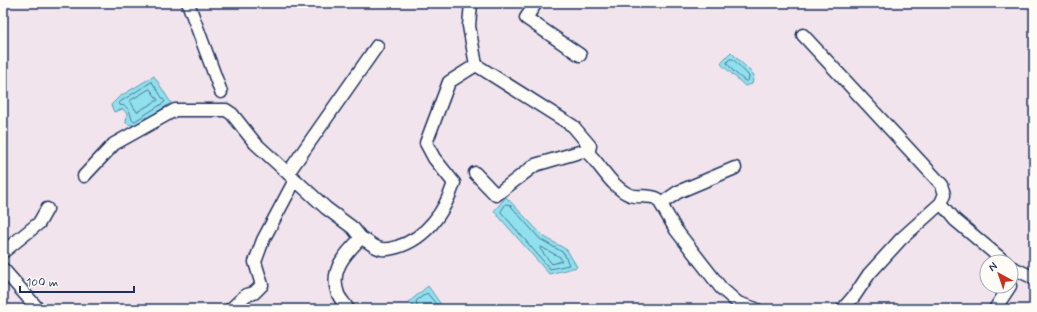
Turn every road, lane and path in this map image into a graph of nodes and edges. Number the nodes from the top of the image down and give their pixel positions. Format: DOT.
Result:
graph roads {
  1 [pos="188,3"];
  2 [pos="471,3"];
  3 [pos="536,3"];
  4 [pos="803,35"];
  5 [pos="376,46"];
  6 [pos="580,55"];
  7 [pos="476,65"];
  8 [pos="221,92"];
  9 [pos="588,153"];
  10 [pos="735,168"];
  11 [pos="475,173"];
  12 [pos="84,176"];
  13 [pos="291,176"];
  14 [pos="941,203"];
  15 [pos="662,204"];
  16 [pos="47,209"];
  17 [pos="361,238"];
  18 [pos="3,252"];
  19 [pos="995,254"];
  20 [pos="3,269"];
  21 [pos="1019,270"];
  22 [pos="1034,278"];
  23 [pos="1005,294"];
  24 [pos="38,309"];
  25 [pos="230,309"];
  26 [pos="348,309"];
  27 [pos="756,309"];
  28 [pos="843,309"];
  29 [pos="995,309"];
  1 -- 8 [label="street"];
  2 -- 7 [label="street"];
  3 -- 6 [label="street"];
  4 -- 14 [label="street"];
  5 -- 13 [label="street"];
  7 -- 9 [label="street"];
  7 -- 17 [label="street"];
  9 -- 11 [label="street"];
  9 -- 15 [label="street"];
  10 -- 15 [label="street"];
  12 -- 13 [label="street"];
  13 -- 17 [label="street"];
  13 -- 25 [label="street"];
  14 -- 19 [label="street"];
  14 -- 28 [label="street"];
  15 -- 27 [label="street"];
  16 -- 18 [label="street"];
  17 -- 26 [label="street"];
  20 -- 24 [label="street"];
  21 -- 22 [label="street"];
  23 -- 29 [label="street"];
}
